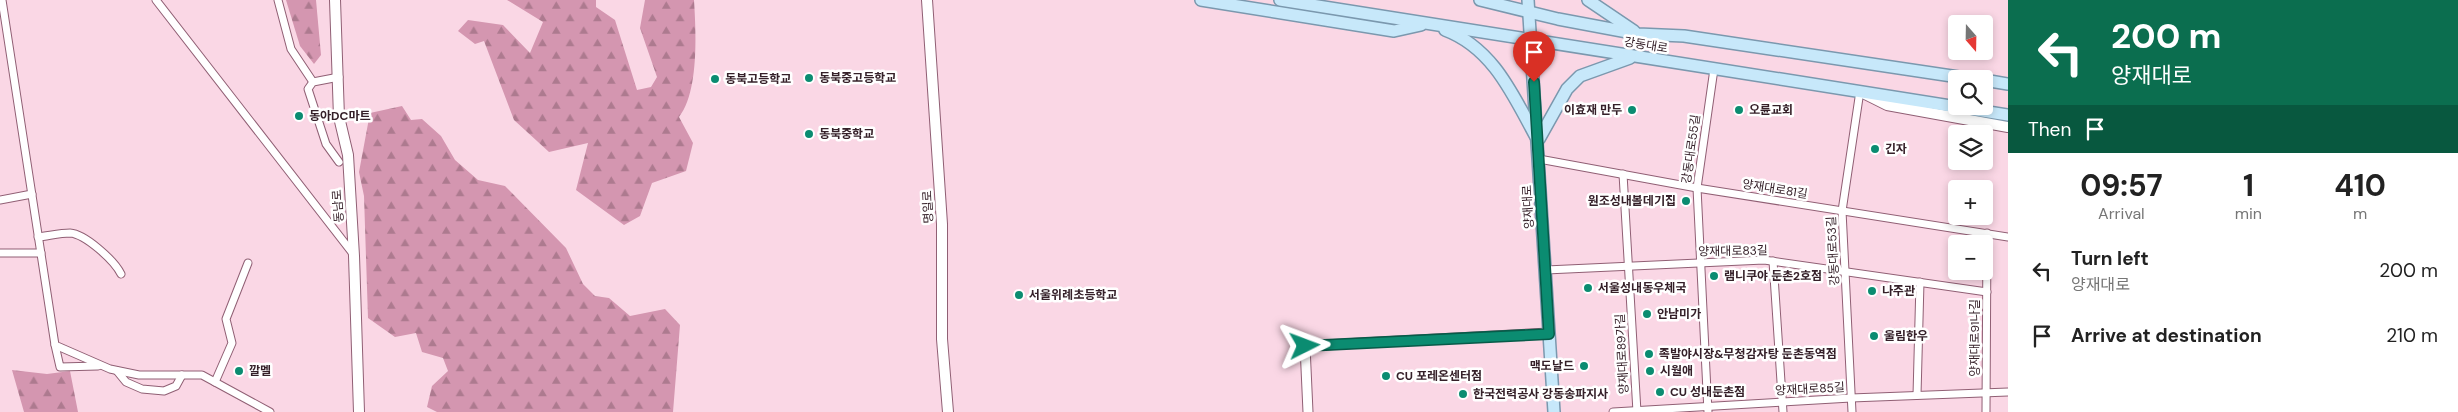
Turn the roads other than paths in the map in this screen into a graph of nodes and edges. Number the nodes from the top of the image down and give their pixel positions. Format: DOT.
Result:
graph roads {
  1 [pos="2,0"];
  2 [pos="156,0"];
  3 [pos="278,0"];
  4 [pos="335,0"];
  5 [pos="927,0"];
  6 [pos="1201,0"];
  7 [pos="1280,0"];
  8 [pos="1480,0"];
  9 [pos="1588,0"];
  10 [pos="1528,6"];
  11 [pos="1428,23"];
  12 [pos="1638,34"];
  13 [pos="1531,40"];
  14 [pos="1632,57"];
  15 [pos="1714,69"];
  16 [pos="1948,75"];
  17 [pos="339,77"];
  18 [pos="313,82"];
  19 [pos="1993,82"];
  20 [pos="2008,84"];
  21 [pos="1860,91"];
  22 [pos="2008,116"];
  23 [pos="2008,127"];
  24 [pos="1538,140"];
  25 [pos="1539,159"];
  26 [pos="339,162"];
  27 [pos="1623,174"];
  28 [pos="1696,188"];
  29 [pos="32,194"];
  30 [pos="0,200"];
  31 [pos="1842,211"];
  32 [pos="1987,233"];
  33 [pos="38,237"];
  34 [pos="2008,237"];
  35 [pos="0,253"];
  36 [pos="41,253"];
  37 [pos="354,256"];
  38 [pos="1773,261"];
  39 [pos="248,263"];
  40 [pos="1700,263"];
  41 [pos="1628,265"];
  42 [pos="1546,270"];
  43 [pos="1845,270"];
  44 [pos="120,274"];
  45 [pos="1920,282"];
  46 [pos="1987,292"];
  47 [pos="1549,334"];
  48 [pos="55,345"];
  49 [pos="101,365"];
  50 [pos="117,371"];
  51 [pos="182,375"];
  52 [pos="215,382"];
  53 [pos="1986,391"];
  54 [pos="2008,392"];
  55 [pos="1917,395"];
  56 [pos="1851,398"];
  57 [pos="1782,402"];
  58 [pos="1708,409"];
  59 [pos="1637,411"];
  60 [pos="270,412"];
  61 [pos="359,412"];
  62 [pos="948,412"];
  63 [pos="1308,412"];
  64 [pos="1554,412"];
  65 [pos="1613,412"];
  66 [pos="1783,412"];
  67 [pos="1852,412"];
  68 [pos="1986,412"];
  1 -- 29 [label="street"];
  2 -- 37 [label="street"];
  3 -- 18 [label="street"];
  4 -- 17 [label="main road, 동남로"];
  5 -- 62 [label="main road, 명일로"];
  6 -- 11 [label="main road"];
  7 -- 11 [label="main road, 강동대로"];
  8 -- 10 [label="main road, 강동대로"];
  9 -- 12 [label="main road"];
  10 -- 12 [label="main road, 강동대로"];
  10 -- 13 [label="main road, 양재대로"];
  11 -- 13 [label="main road, 강동대로"];
  11 -- 24 [label="main road"];
  12 -- 16 [label="main road, 강동대로"];
  13 -- 14 [label="main road, 강동대로"];
  13 -- 24 [label="main road, 양재대로"];
  14 -- 15 [label="main road, 강동대로"];
  14 -- 24 [label="main road"];
  15 -- 21 [label="main road, 강동대로"];
  15 -- 28 [label="street, 강동대로55길"];
  17 -- 18 [label="street"];
  17 -- 37 [label="main road, 동남로"];
  18 -- 26 [label="street"];
  19 -- 20 [label="main road"];
  21 -- 22 [label="main road, 강동대로"];
  21 -- 23 [label="main road"];
  21 -- 31 [label="street, 강동대로53길"];
  24 -- 25 [label="main road, 양재대로"];
  25 -- 27 [label="street, 양재대로81길"];
  25 -- 42 [label="main road, 양재대로"];
  27 -- 28 [label="street, 양재대로81길"];
  27 -- 41 [label="street, 양재대로89가길"];
  28 -- 31 [label="street, 양재대로81길"];
  28 -- 40 [label="street, 강동대로55길"];
  29 -- 30 [label="street"];
  29 -- 33 [label="street"];
  31 -- 32 [label="street, 양재대로81길"];
  31 -- 43 [label="street, 강동대로53길"];
  32 -- 34 [label="street, 양재대로81길"];
  32 -- 46 [label="street, 양재대로91나길"];
  33 -- 36 [label="street"];
  33 -- 44 [label="street"];
  35 -- 36 [label="street"];
  36 -- 48 [label="street"];
  37 -- 61 [label="main road, 동남로"];
  38 -- 40 [label="street, 양재대로83길"];
  38 -- 43 [label="street, 양재대로83길"];
  38 -- 57 [label="street"];
  39 -- 52 [label="street"];
  40 -- 41 [label="street, 양재대로83길"];
  40 -- 58 [label="street, 강동대로55길"];
  41 -- 42 [label="street, 양재대로83길"];
  41 -- 59 [label="street, 양재대로89가길"];
  42 -- 47 [label="main road, 양재대로"];
  43 -- 45 [label="street, 양재대로83길"];
  43 -- 56 [label="street, 강동대로53길"];
  45 -- 46 [label="street, 양재대로83길"];
  45 -- 55 [label="street"];
  46 -- 53 [label="street, 양재대로91나길"];
  47 -- 63 [label="street"];
  47 -- 64 [label="main road, 양재대로"];
  48 -- 49 [label="street"];
  48 -- 49 [label="street"];
  49 -- 50 [label="street"];
  50 -- 51 [label="street"];
  50 -- 51 [label="street"];
  51 -- 52 [label="street"];
  52 -- 60 [label="street"];
  53 -- 54 [label="street, 양재대로85길"];
  53 -- 55 [label="street, 양재대로85길"];
  53 -- 68 [label="street, 양재대로91나길"];
  55 -- 56 [label="street, 양재대로85길"];
  56 -- 57 [label="street, 양재대로85길"];
  56 -- 67 [label="street, 강동대로53길"];
  57 -- 58 [label="street, 양재대로85길"];
  57 -- 66 [label="street"];
  58 -- 59 [label="street, 양재대로85길"];
  59 -- 65 [label="street, 양재대로85길"];
}
